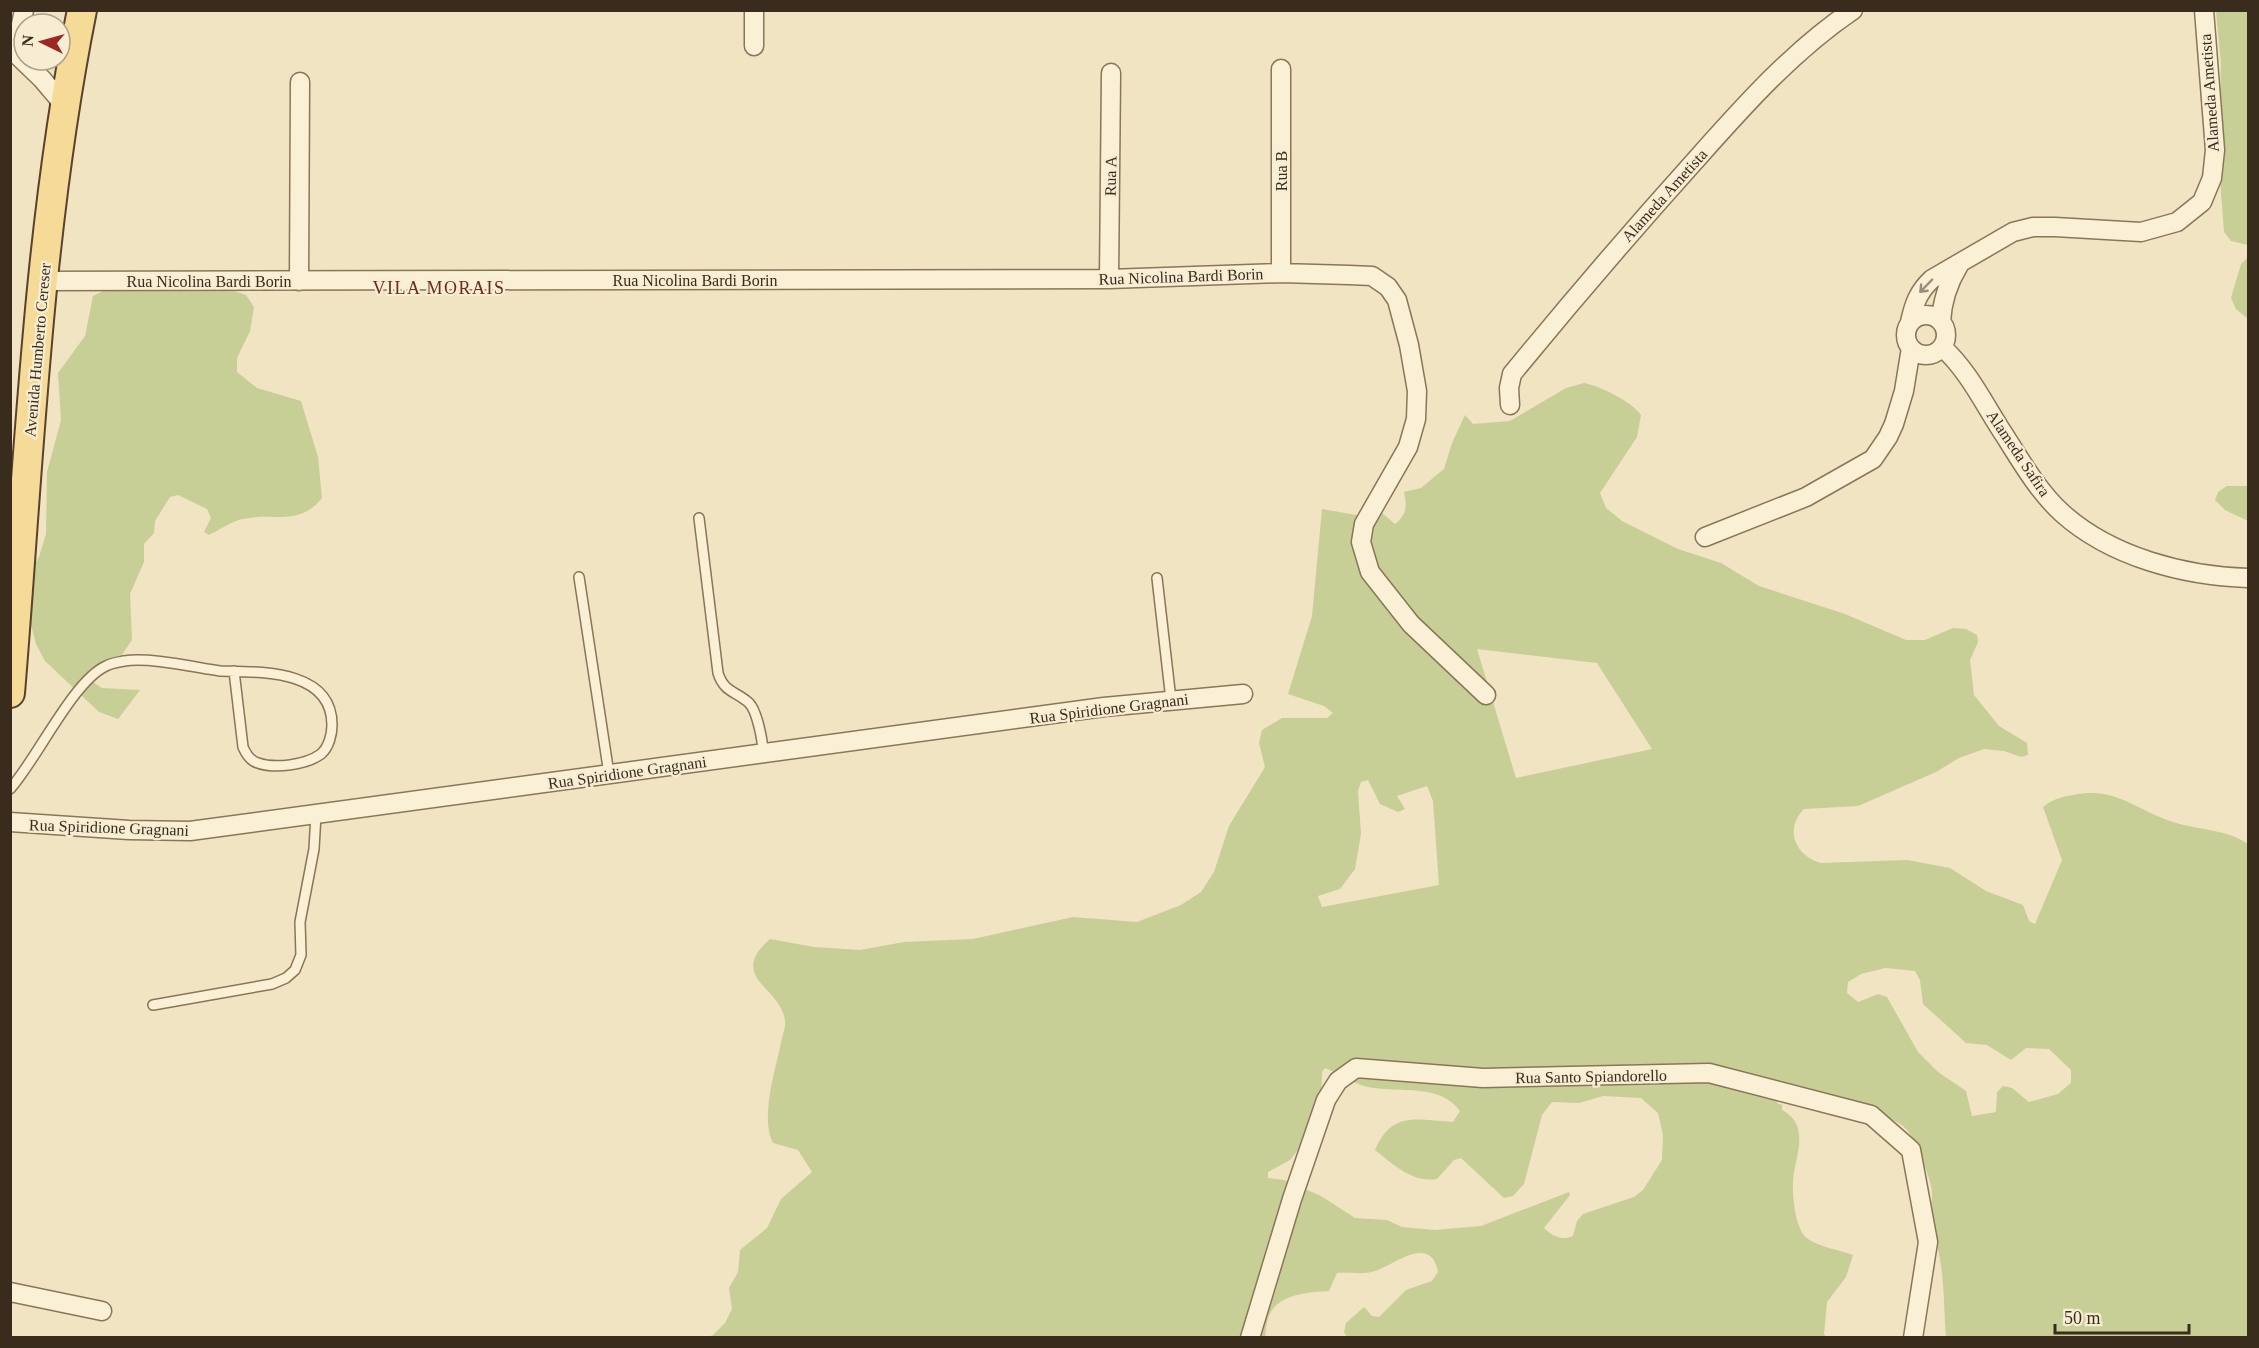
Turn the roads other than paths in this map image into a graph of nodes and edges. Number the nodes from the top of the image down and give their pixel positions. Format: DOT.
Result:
graph roads {
  1 [pos="82,10"];
  2 [pos="753,10"];
  3 [pos="1853,10"];
  4 [pos="2204,10"];
  5 [pos="754,46"];
  6 [pos="1281,69"];
  7 [pos="34,72"];
  8 [pos="1111,73"];
  9 [pos="300,82"];
  10 [pos="64,105"];
  11 [pos="1960,264"];
  12 [pos="1281,273"];
  13 [pos="1109,279"];
  14 [pos="41,281"];
  15 [pos="299,281"];
  16 [pos="1910,322"];
  17 [pos="1941,322"];
  18 [pos="1942,347"];
  19 [pos="1911,348"];
  20 [pos="1510,405"];
  21 [pos="699,518"];
  22 [pos="1705,537"];
  23 [pos="579,577"];
  24 [pos="1157,578"];
  25 [pos="2248,578"];
  26 [pos="234,671"];
  27 [pos="10,693"];
  28 [pos="1243,694"];
  29 [pos="1486,695"];
  30 [pos="1171,700"];
  31 [pos="763,753"];
  32 [pos="609,774"];
  33 [pos="10,789"];
  34 [pos="316,814"];
  35 [pos="10,822"];
  36 [pos="153,1005"];
  37 [pos="10,1292"];
  38 [pos="102,1311"];
  39 [pos="1250,1338"];
  40 [pos="1913,1338"];
  1 -- 10 [label="main road, Avenida Humberto Cereser"];
  2 -- 5 [label="street"];
  3 -- 20 [label="street, Alameda Ametista"];
  4 -- 11 [label="street, Alameda Ametista"];
  6 -- 12 [label="street, Rua B"];
  7 -- 10 [label="street"];
  8 -- 13 [label="street, Rua A"];
  9 -- 15 [label="street"];
  10 -- 14 [label="main road, Avenida Humberto Cereser"];
  11 -- 16 [label="street, Alameda Ametista, one-way"];
  11 -- 17 [label="street, Alameda Ametista"];
  12 -- 13 [label="street, Rua Nicolina Bardi Borin"];
  12 -- 29 [label="street, Rua Nicolina Bardi Borin"];
  13 -- 15 [label="street, Rua Nicolina Bardi Borin"];
  14 -- 15 [label="street, Rua Nicolina Bardi Borin"];
  14 -- 27 [label="main road, Avenida Humberto Cereser"];
  16 -- 17 [label="street"];
  16 -- 19 [label="street, Alameda Ametista"];
  17 -- 18 [label="street, Alameda Ametista"];
  18 -- 19 [label="street"];
  18 -- 25 [label="street, Alameda Safira"];
  19 -- 22 [label="street, Alameda Ametista"];
  21 -- 31 [label="lane"];
  23 -- 32 [label="lane"];
  24 -- 30 [label="lane"];
  26 -- 26 [label="lane"];
  26 -- 33 [label="lane"];
  28 -- 30 [label="street, Rua Spiridione Gragnani"];
  30 -- 31 [label="street, Rua Spiridione Gragnani"];
  31 -- 32 [label="street, Rua Spiridione Gragnani"];
  32 -- 34 [label="street, Rua Spiridione Gragnani"];
  34 -- 35 [label="street, Rua Spiridione Gragnani"];
  34 -- 36 [label="lane"];
  37 -- 38 [label="street"];
  39 -- 40 [label="street, Rua Santo Spiandorello"];
}
